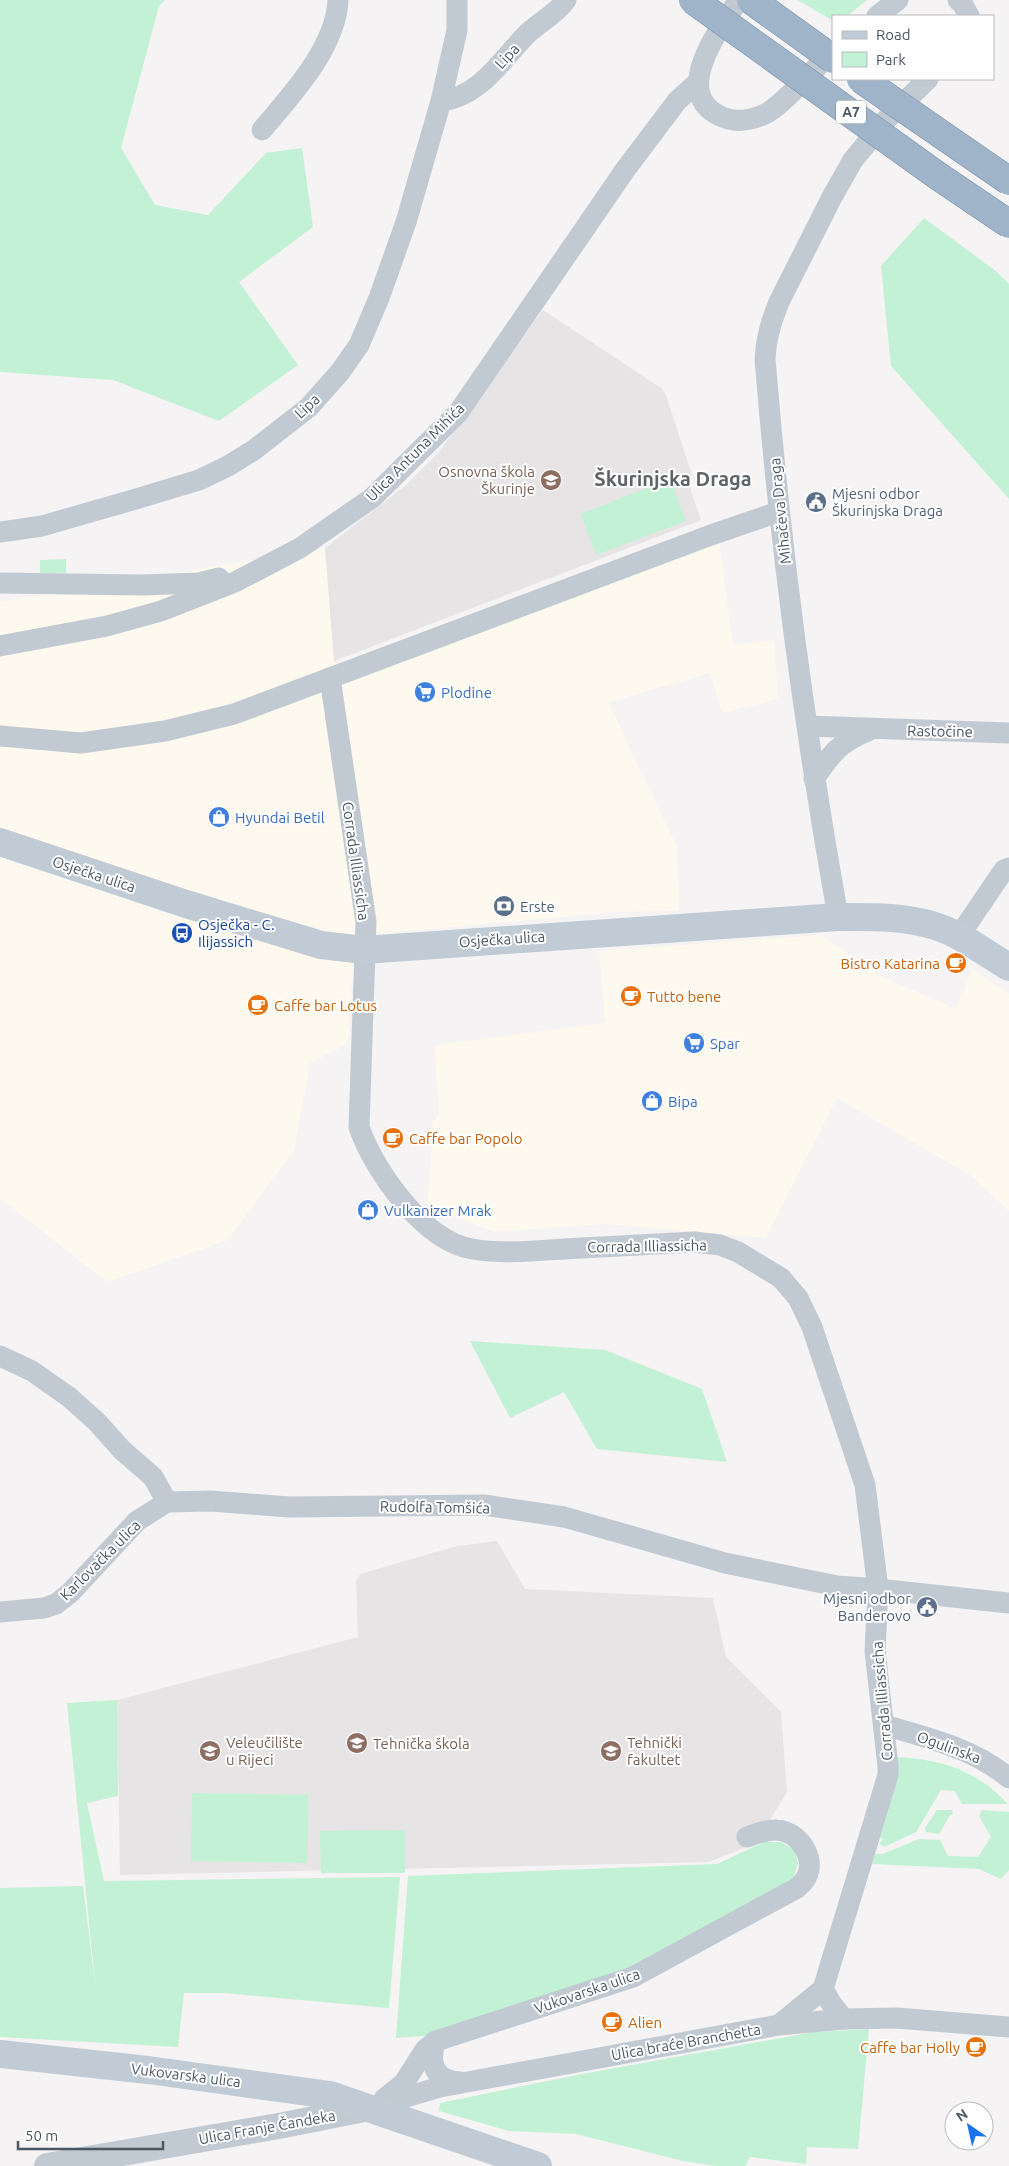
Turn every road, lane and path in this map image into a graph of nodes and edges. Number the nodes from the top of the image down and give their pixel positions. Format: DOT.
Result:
graph roads {
  1 [pos="338,0"];
  2 [pos="457,0"];
  3 [pos="566,0"];
  4 [pos="693,0"];
  5 [pos="739,0"];
  6 [pos="751,0"];
  7 [pos="898,0"];
  8 [pos="958,0"];
  9 [pos="878,15"];
  10 [pos="968,15"];
  11 [pos="832,53"];
  12 [pos="832,57"];
  13 [pos="862,80"];
  14 [pos="927,80"];
  15 [pos="698,82"];
  16 [pos="441,101"];
  17 [pos="262,130"];
  18 [pos="1009,181"];
  19 [pos="1009,224"];
  20 [pos="778,512"];
  21 [pos="0,532"];
  22 [pos="235,582"];
  23 [pos="0,583"];
  24 [pos="0,646"];
  25 [pos="330,678"];
  26 [pos="808,726"];
  27 [pos="871,730"];
  28 [pos="1009,733"];
  29 [pos="0,736"];
  30 [pos="814,779"];
  31 [pos="0,842"];
  32 [pos="1009,868"];
  33 [pos="838,917"];
  34 [pos="959,936"];
  35 [pos="364,950"];
  36 [pos="1009,967"];
  37 [pos="0,1356"];
  38 [pos="167,1502"];
  39 [pos="878,1589"];
  40 [pos="1009,1603"];
  41 [pos="0,1612"];
  42 [pos="884,1725"];
  43 [pos="1009,1778"];
  44 [pos="747,1837"];
  45 [pos="823,1989"];
  46 [pos="844,2019"];
  47 [pos="779,2025"];
  48 [pos="1009,2027"];
  49 [pos="436,2041"];
  50 [pos="0,2054"];
  51 [pos="464,2082"];
  52 [pos="369,2108"];
  53 [pos="47,2166"];
  54 [pos="538,2166"];
  1 -- 17 [label="street"];
  2 -- 16 [label="street, Lipa"];
  3 -- 16 [label="street, Lipa"];
  4 -- 19 [label="highway, A7, bridge"];
  5 -- 15 [label="street"];
  6 -- 12 [label="highway, bridge"];
  7 -- 9 [label="street"];
  8 -- 10 [label="street"];
  11 -- 15 [label="street"];
  13 -- 18 [label="highway, A7, bridge"];
  14 -- 20 [label="street, Mihačeva Draga"];
  15 -- 22 [label="street, Ulica Antuna Mihića"];
  16 -- 21 [label="street, Lipa"];
  20 -- 25 [label="street"];
  20 -- 26 [label="street, Mihačeva Draga"];
  22 -- 23 [label="street"];
  22 -- 24 [label="street, Ulica Antuna Mihića"];
  25 -- 29 [label="street"];
  25 -- 35 [label="street, Corrada Illiassicha"];
  26 -- 27 [label="street, Rastočine"];
  26 -- 30 [label="street, Mihačeva Draga"];
  27 -- 28 [label="street, Rastočine"];
  27 -- 30 [label="street, Rastočine"];
  30 -- 33 [label="street, Mihačeva Draga"];
  31 -- 35 [label="main road, Osječka ulica"];
  32 -- 34 [label="street"];
  33 -- 34 [label="main road, Osječka ulica"];
  33 -- 35 [label="main road, Osječka ulica"];
  34 -- 36 [label="main road, Osječka ulica"];
  35 -- 39 [label="street, Corrada Illiassicha"];
  37 -- 38 [label="street"];
  38 -- 39 [label="street, Rudolfa Tomšića"];
  38 -- 41 [label="street, Karlovačka ulica"];
  39 -- 40 [label="street, Rudolfa Tomšića"];
  39 -- 42 [label="street, Corrada Illiassicha"];
  42 -- 43 [label="street, Ogulinska"];
  42 -- 45 [label="street, Corrada Illiassicha"];
  44 -- 49 [label="street, Vukovarska ulica"];
  45 -- 46 [label="street"];
  45 -- 47 [label="street"];
  46 -- 47 [label="street, Ulica braće Branchetta"];
  46 -- 48 [label="street, Ulica braće Branchetta"];
  47 -- 51 [label="street, Ulica braće Branchetta"];
  49 -- 51 [label="street"];
  49 -- 52 [label="street, Vukovarska ulica"];
  50 -- 52 [label="main road, Vukovarska ulica"];
  51 -- 52 [label="street, Ulica braće Branchetta"];
  52 -- 53 [label="street, Ulica Franje Čandeka"];
  52 -- 54 [label="main road, Vukovarska ulica"];
}
